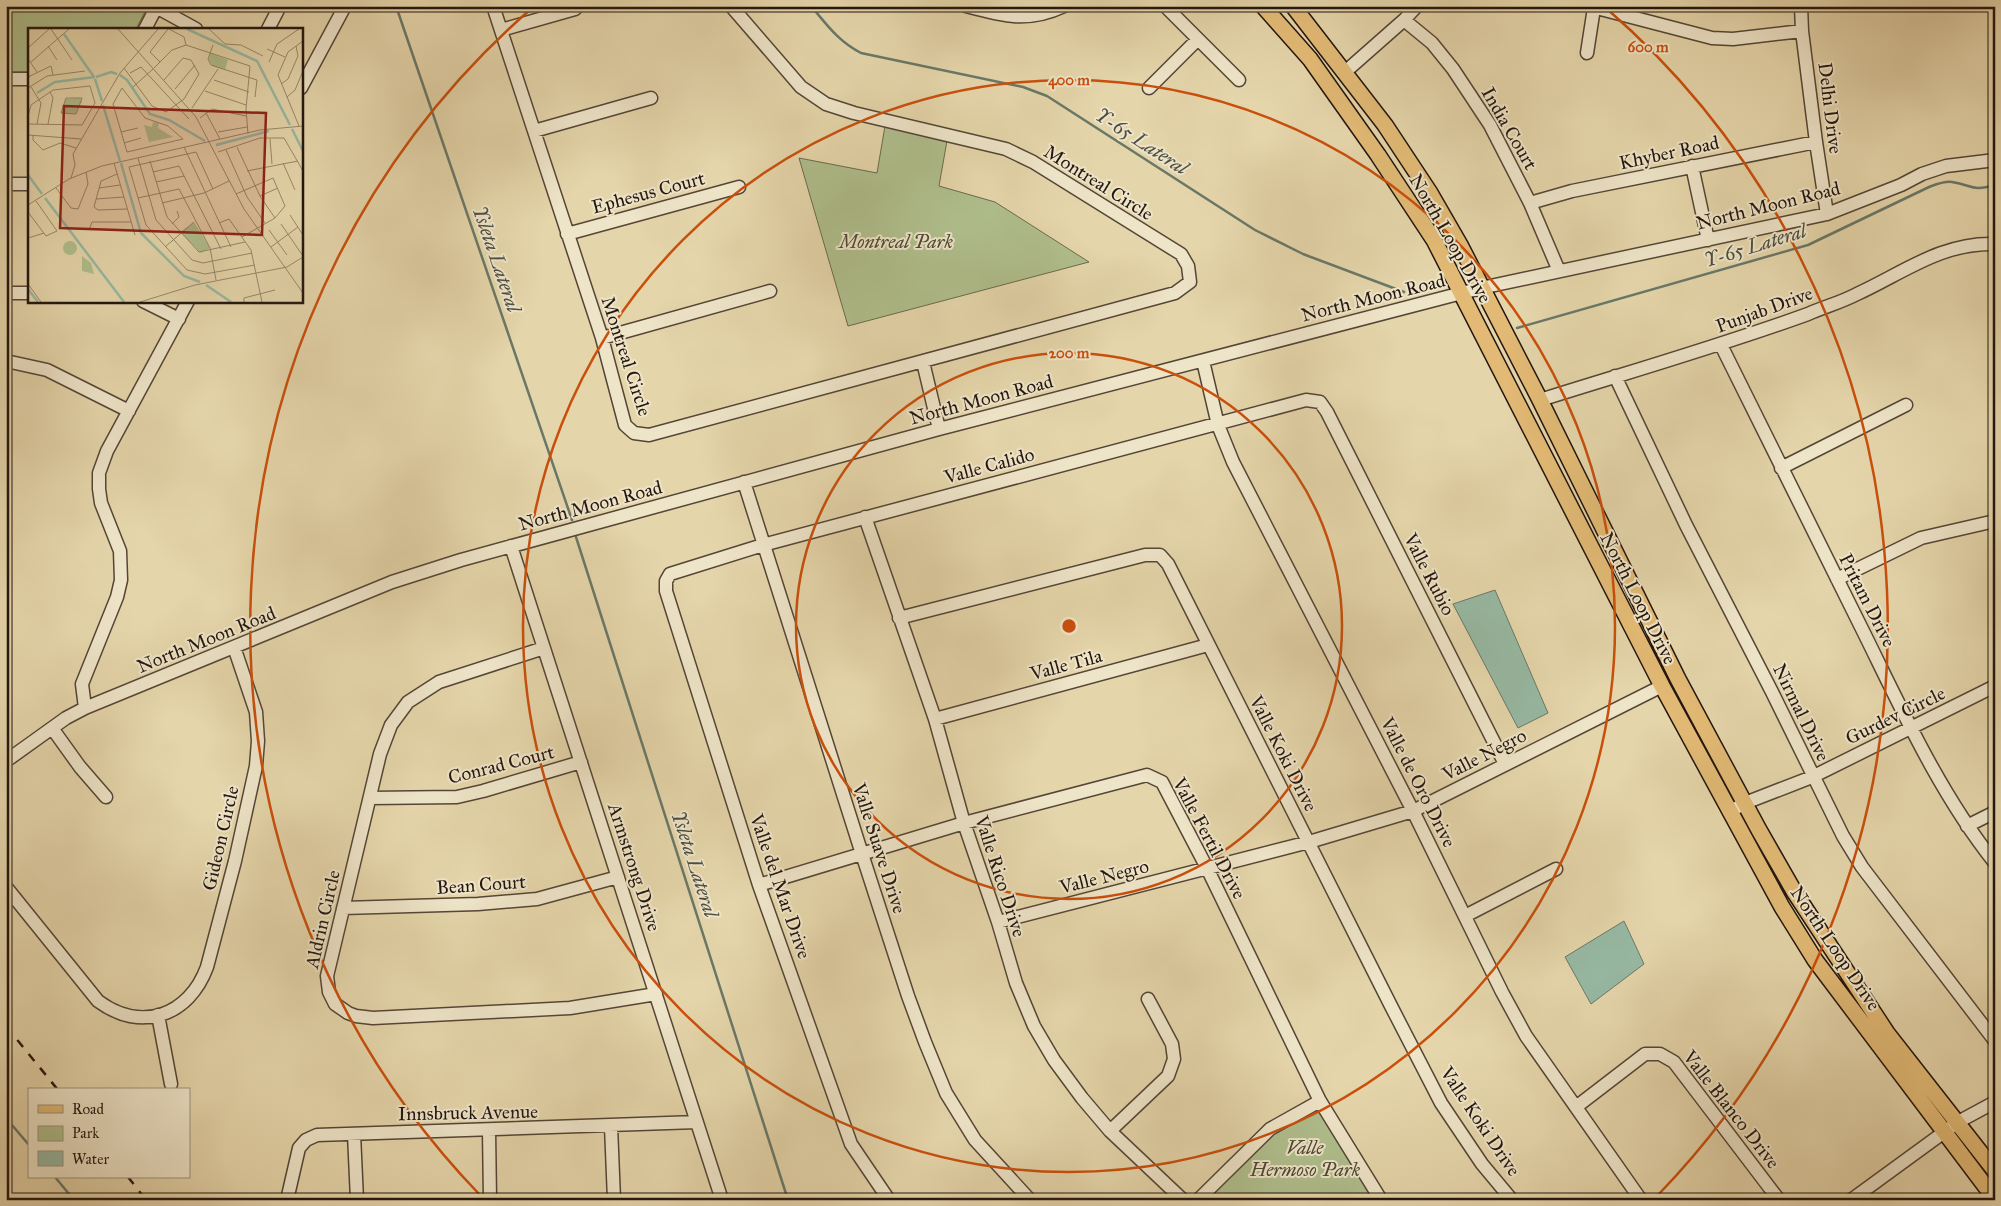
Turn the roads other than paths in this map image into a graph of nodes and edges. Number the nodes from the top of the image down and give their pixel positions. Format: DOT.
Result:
graph roads {
  1 [pos="280,6"];
  2 [pos="345,6"];
  3 [pos="493,6"];
  4 [pos="578,6"];
  5 [pos="732,6"];
  6 [pos="966,6"];
  7 [pos="1064,6"];
  8 [pos="1165,6"];
  9 [pos="1263,6"];
  10 [pos="1293,6"];
  11 [pos="1417,6"];
  12 [pos="1801,6"];
  13 [pos="156,7"];
  14 [pos="1592,7"];
  15 [pos="1404,20"];
  16 [pos="146,28"];
  17 [pos="194,28"];
  18 [pos="269,28"];
  19 [pos="501,30"];
  20 [pos="1802,31"];
  21 [pos="1197,40"];
  22 [pos="1587,52"];
  23 [pos="1345,72"];
  24 [pos="6,79"];
  25 [pos="28,79"];
  26 [pos="1239,80"];
  27 [pos="302,86"];
  28 [pos="1149,88"];
  29 [pos="651,98"];
  30 [pos="534,131"];
  31 [pos="1816,142"];
  32 [pos="1995,160"];
  33 [pos="1692,166"];
  34 [pos="6,184"];
  35 [pos="28,184"];
  36 [pos="740,187"];
  37 [pos="1530,202"];
  38 [pos="1828,214"];
  39 [pos="567,234"];
  40 [pos="1708,240"];
  41 [pos="1995,244"];
  42 [pos="1559,271"];
  43 [pos="1481,288"];
  44 [pos="770,291"];
  45 [pos="6,293"];
  46 [pos="28,293"];
  47 [pos="1462,294"];
  48 [pos="145,302"];
  49 [pos="188,302"];
  50 [pos="179,319"];
  51 [pos="602,338"];
  52 [pos="1721,345"];
  53 [pos="6,361"];
  54 [pos="1203,361"];
  55 [pos="923,362"];
  56 [pos="1615,376"];
  57 [pos="1540,400"];
  58 [pos="1320,402"];
  59 [pos="1906,405"];
  60 [pos="128,410"];
  61 [pos="1218,424"];
  62 [pos="939,429"];
  63 [pos="1781,468"];
  64 [pos="744,482"];
  65 [pos="865,517"];
  66 [pos="1995,522"];
  67 [pos="763,545"];
  68 [pos="511,546"];
  69 [pos="670,574"];
  70 [pos="1837,578"];
  71 [pos="899,618"];
  72 [pos="1208,645"];
  73 [pos="234,647"];
  74 [pos="544,648"];
  75 [pos="1662,686"];
  76 [pos="1995,686"];
  77 [pos="85,708"];
  78 [pos="935,719"];
  79 [pos="52,728"];
  80 [pos="1911,729"];
  81 [pos="6,760"];
  82 [pos="581,762"];
  83 [pos="1505,764"];
  84 [pos="1812,777"];
  85 [pos="106,797"];
  86 [pos="370,798"];
  87 [pos="1745,803"];
  88 [pos="1413,811"];
  89 [pos="1729,812"];
  90 [pos="1995,812"];
  91 [pos="964,824"];
  92 [pos="1967,826"];
  93 [pos="1308,842"];
  94 [pos="862,854"];
  95 [pos="1995,863"];
  96 [pos="1207,868"];
  97 [pos="1556,868"];
  98 [pos="618,877"];
  99 [pos="759,885"];
  100 [pos="6,887"];
  101 [pos="342,908"];
  102 [pos="1465,916"];
  103 [pos="998,922"];
  104 [pos="656,994"];
  105 [pos="1148,999"];
  106 [pos="158,1015"];
  107 [pos="1995,1041"];
  108 [pos="171,1084"];
  109 [pos="1320,1101"];
  110 [pos="1995,1102"];
  111 [pos="1576,1107"];
  112 [pos="697,1122"];
  113 [pos="1958,1122"];
  114 [pos="611,1126"];
  115 [pos="488,1130"];
  116 [pos="1110,1131"];
  117 [pos="1944,1132"];
  118 [pos="354,1134"];
  119 [pos="1995,1172"];
  120 [pos="1995,1199"];
  121 [pos="288,1200"];
  122 [pos="357,1200"];
  123 [pos="490,1200"];
  124 [pos="614,1200"];
  125 [pos="722,1200"];
  126 [pos="889,1200"];
  127 [pos="1030,1200"];
  128 [pos="1183,1200"];
  129 [pos="1198,1200"];
  130 [pos="1381,1200"];
  131 [pos="1512,1200"];
  132 [pos="1640,1200"];
  133 [pos="1779,1200"];
  134 [pos="1851,1200"];
  1 -- 18 [label="street"];
  2 -- 27 [label="street"];
  3 -- 19 [label="street, Montreal Circle"];
  4 -- 19 [label="street"];
  5 -- 55 [label="street, Montreal Circle"];
  6 -- 7 [label="street"];
  8 -- 21 [label="street"];
  9 -- 47 [label="main road, North Loop Drive"];
  10 -- 23 [label="main road, North Loop Drive"];
  11 -- 15 [label="street"];
  12 -- 20 [label="street, Delhi Drive"];
  13 -- 16 [label="street"];
  13 -- 17 [label="street"];
  14 -- 20 [label="street"];
  14 -- 22 [label="street"];
  15 -- 23 [label="street"];
  15 -- 37 [label="street, India Court"];
  19 -- 30 [label="street, Montreal Circle"];
  20 -- 31 [label="street, Delhi Drive"];
  21 -- 26 [label="street"];
  21 -- 28 [label="street"];
  23 -- 43 [label="main road, North Loop Drive"];
  24 -- 25 [label="street"];
  29 -- 30 [label="street"];
  30 -- 39 [label="street, Montreal Circle"];
  31 -- 33 [label="street, Khyber Road"];
  31 -- 38 [label="street, Delhi Drive"];
  32 -- 38 [label="street, North Moon Road"];
  33 -- 37 [label="street, Khyber Road"];
  33 -- 40 [label="street"];
  34 -- 35 [label="street"];
  36 -- 39 [label="street, Ephesus Court"];
  37 -- 42 [label="street, India Court"];
  38 -- 40 [label="street, North Moon Road"];
  39 -- 51 [label="street, Montreal Circle"];
  40 -- 42 [label="street, North Moon Road"];
  41 -- 52 [label="street, Punjab Drive"];
  42 -- 43 [label="street, North Moon Road"];
  43 -- 47 [label="street, North Moon Road"];
  43 -- 57 [label="main road, North Loop Drive"];
  44 -- 51 [label="street"];
  45 -- 46 [label="street"];
  47 -- 54 [label="street, North Moon Road"];
  47 -- 75 [label="main road, North Loop Drive"];
  48 -- 50 [label="street"];
  49 -- 50 [label="street"];
  50 -- 60 [label="street"];
  51 -- 55 [label="street, Montreal Circle"];
  52 -- 56 [label="street, Punjab Drive"];
  52 -- 63 [label="street, Pritam Drive"];
  53 -- 60 [label="street"];
  54 -- 61 [label="street, Valle de Oro Drive"];
  54 -- 62 [label="street, North Moon Road"];
  55 -- 62 [label="street"];
  56 -- 57 [label="street, Punjab Drive"];
  56 -- 84 [label="street, Nirmal Drive"];
  57 -- 87 [label="main road, North Loop Drive"];
  58 -- 61 [label="street, Valle Calido"];
  58 -- 83 [label="street, Valle Rubio"];
  59 -- 63 [label="street"];
  60 -- 77 [label="street"];
  61 -- 65 [label="street, Valle Calido"];
  61 -- 88 [label="street, Valle de Oro Drive"];
  62 -- 64 [label="street, North Moon Road"];
  63 -- 70 [label="street, Pritam Drive"];
  64 -- 67 [label="street, Valle Suave Drive"];
  64 -- 68 [label="street, North Moon Road"];
  65 -- 67 [label="street, Valle Calido"];
  65 -- 71 [label="street, Valle Rico Drive"];
  66 -- 70 [label="street"];
  67 -- 69 [label="street, Valle Calido"];
  67 -- 94 [label="street, Valle Suave Drive"];
  68 -- 73 [label="street, North Moon Road"];
  68 -- 74 [label="street, Armstrong Drive"];
  69 -- 99 [label="street, Valle del Mar Drive"];
  70 -- 80 [label="street, Pritam Drive"];
  71 -- 72 [label="street, Valle Koki Drive"];
  71 -- 78 [label="street, Valle Rico Drive"];
  72 -- 78 [label="street, Valle Tila"];
  72 -- 93 [label="street, Valle Koki Drive"];
  73 -- 77 [label="street, North Moon Road"];
  73 -- 106 [label="street, Gideon Circle"];
  74 -- 82 [label="street, Armstrong Drive"];
  74 -- 86 [label="street, Aldrin Circle"];
  75 -- 83 [label="street, Valle Negro"];
  75 -- 89 [label="main road, North Loop Drive"];
  76 -- 80 [label="street, Gurdev Circle"];
  77 -- 79 [label="street, North Moon Road"];
  78 -- 91 [label="street, Valle Rico Drive"];
  79 -- 81 [label="street, North Moon Road"];
  79 -- 85 [label="street"];
  80 -- 84 [label="street, Gurdev Circle"];
  80 -- 92 [label="street, Pritam Drive"];
  82 -- 86 [label="street, Conrad Court"];
  82 -- 98 [label="street, Armstrong Drive"];
  83 -- 88 [label="street, Valle Negro"];
  84 -- 87 [label="street, Gurdev Circle"];
  84 -- 107 [label="street, Nirmal Drive"];
  86 -- 101 [label="street, Aldrin Circle"];
  87 -- 89 [label="street, Gurdev Circle"];
  87 -- 113 [label="main road, North Loop Drive"];
  88 -- 93 [label="street, Valle Negro"];
  88 -- 102 [label="street, Valle de Oro Drive"];
  89 -- 117 [label="main road, North Loop Drive"];
  90 -- 92 [label="street"];
  91 -- 94 [label="street, Valle Fertil Drive"];
  91 -- 96 [label="street, Valle Fertil Drive"];
  91 -- 103 [label="street, Valle Rico Drive"];
  92 -- 95 [label="street, Pritam Drive"];
  93 -- 96 [label="street, Valle Negro"];
  93 -- 131 [label="street, Valle Koki Drive"];
  94 -- 99 [label="street, Valle Fertil Drive"];
  94 -- 127 [label="street, Valle Suave Drive"];
  96 -- 103 [label="street, Valle Negro"];
  96 -- 109 [label="street, Valle Fertil Drive"];
  97 -- 102 [label="street"];
  98 -- 101 [label="street, Bean Court"];
  98 -- 104 [label="street, Armstrong Drive"];
  99 -- 126 [label="street, Valle del Mar Drive"];
  100 -- 106 [label="street, Gideon Circle"];
  101 -- 104 [label="street, Aldrin Circle"];
  102 -- 111 [label="street, Valle de Oro Drive"];
  103 -- 116 [label="street, Valle Rico Drive"];
  104 -- 112 [label="street, Armstrong Drive"];
  105 -- 116 [label="street"];
  106 -- 108 [label="street"];
  109 -- 129 [label="street"];
  109 -- 130 [label="street, Valle Fertil Drive"];
  110 -- 113 [label="street"];
  111 -- 132 [label="street, Valle de Oro Drive"];
  111 -- 133 [label="street, Valle Blanco Drive"];
  112 -- 114 [label="street, Innsbruck Avenue"];
  112 -- 125 [label="street, Armstrong Drive"];
  113 -- 117 [label="street"];
  113 -- 119 [label="main road, North Loop Drive"];
  114 -- 115 [label="street, Innsbruck Avenue"];
  114 -- 124 [label="street"];
  115 -- 118 [label="street, Innsbruck Avenue"];
  115 -- 123 [label="street"];
  116 -- 128 [label="street, Valle Rico Drive"];
  117 -- 120 [label="main road, North Loop Drive"];
  117 -- 134 [label="street"];
  118 -- 121 [label="street, Innsbruck Avenue"];
  118 -- 122 [label="street"];
}
